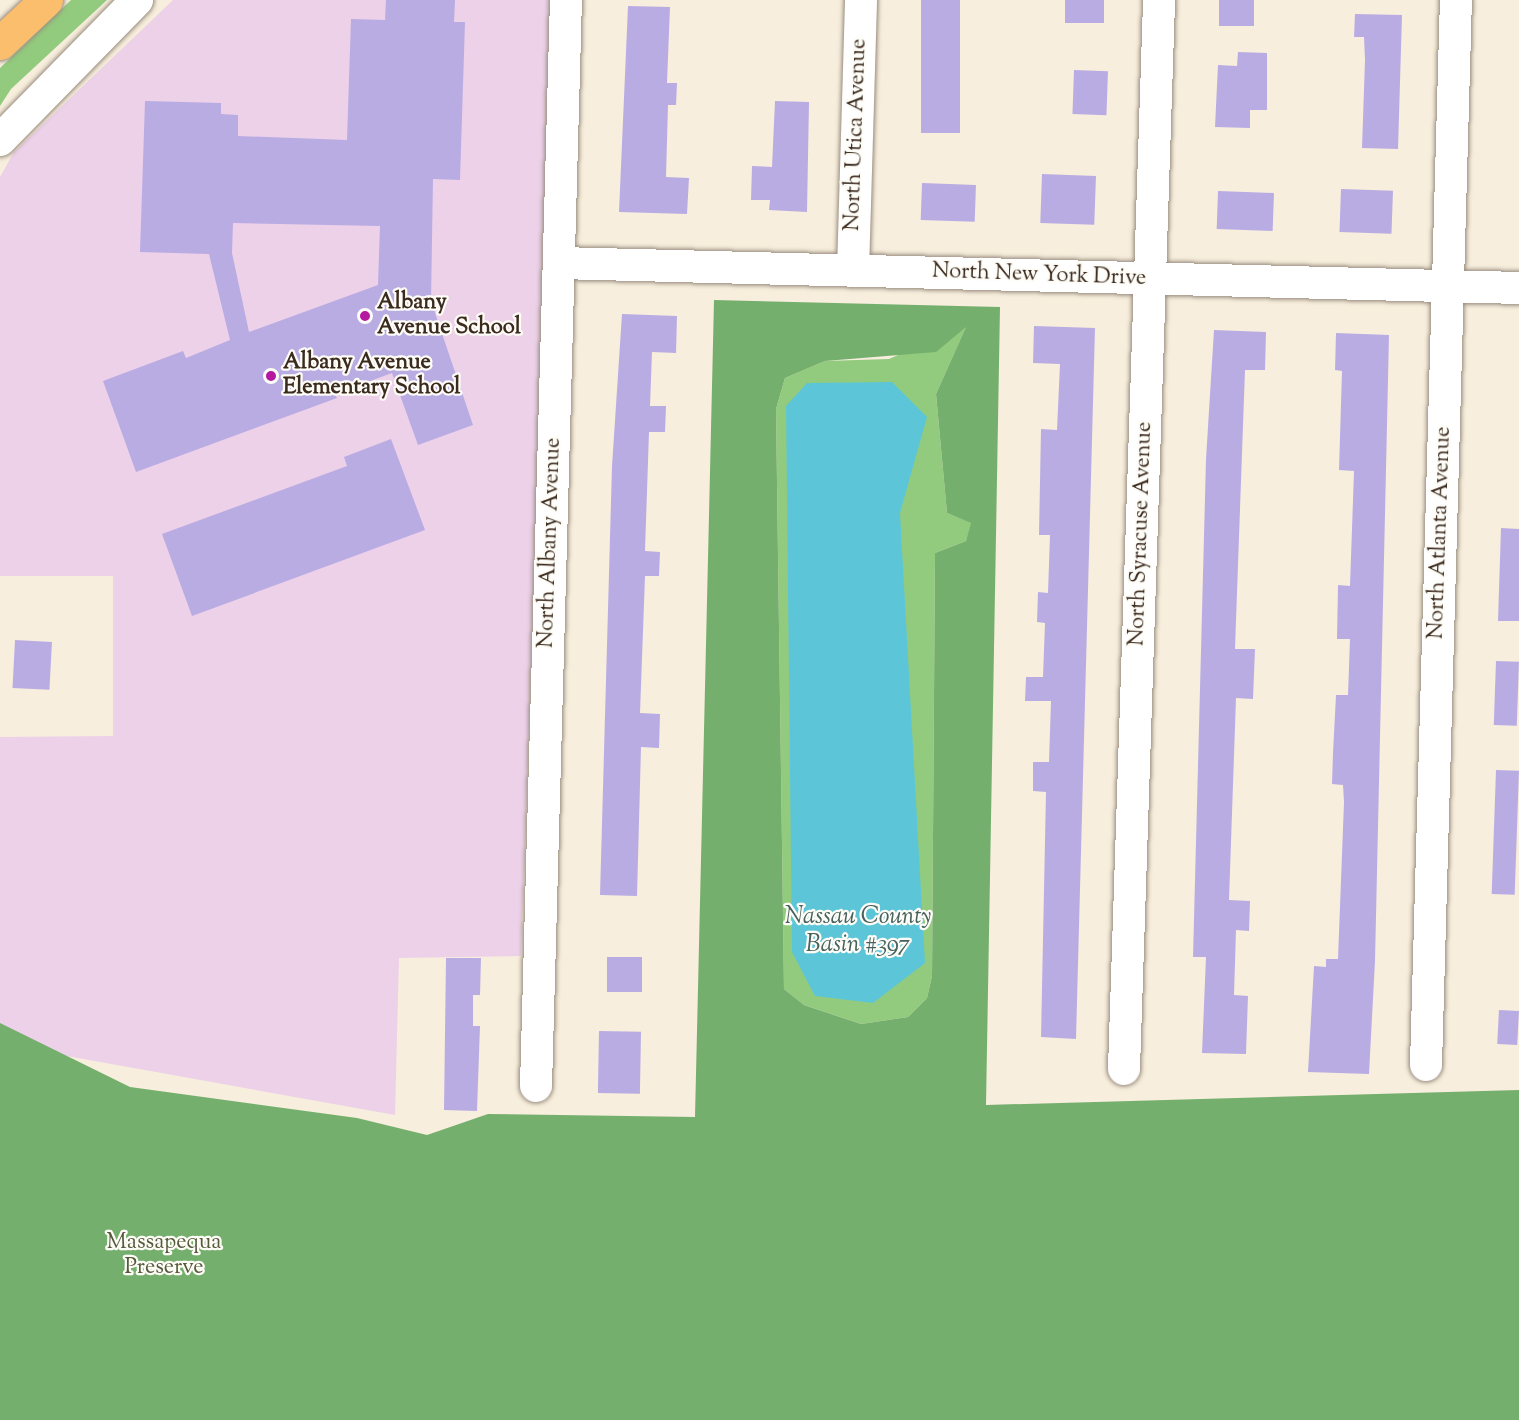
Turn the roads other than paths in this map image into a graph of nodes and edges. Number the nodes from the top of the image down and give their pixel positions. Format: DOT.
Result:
graph roads {
  1 [pos="46,0"];
  2 [pos="137,0"];
  3 [pos="566,0"];
  4 [pos="861,0"];
  5 [pos="1159,0"];
  6 [pos="1456,0"];
  7 [pos="0,43"];
  8 [pos="0,140"];
  9 [pos="559,263"];
  10 [pos="853,271"];
  11 [pos="1151,279"];
  12 [pos="1448,286"];
  13 [pos="1519,288"];
  14 [pos="1426,1065"];
  15 [pos="1124,1069"];
  16 [pos="536,1086"];
  1 -- 7 [label="highway"];
  2 -- 8 [label="street"];
  3 -- 9 [label="street, North Albany Avenue"];
  4 -- 10 [label="street, North Utica Avenue"];
  5 -- 11 [label="street, North Syracuse Avenue"];
  6 -- 12 [label="street, North Atlanta Avenue"];
  9 -- 10 [label="street, North New York Drive"];
  9 -- 16 [label="street, North Albany Avenue"];
  10 -- 11 [label="street, North New York Drive"];
  11 -- 12 [label="street, North New York Drive"];
  11 -- 15 [label="street, North Syracuse Avenue"];
  12 -- 13 [label="street, North New York Drive"];
  12 -- 14 [label="street, North Atlanta Avenue"];
}
